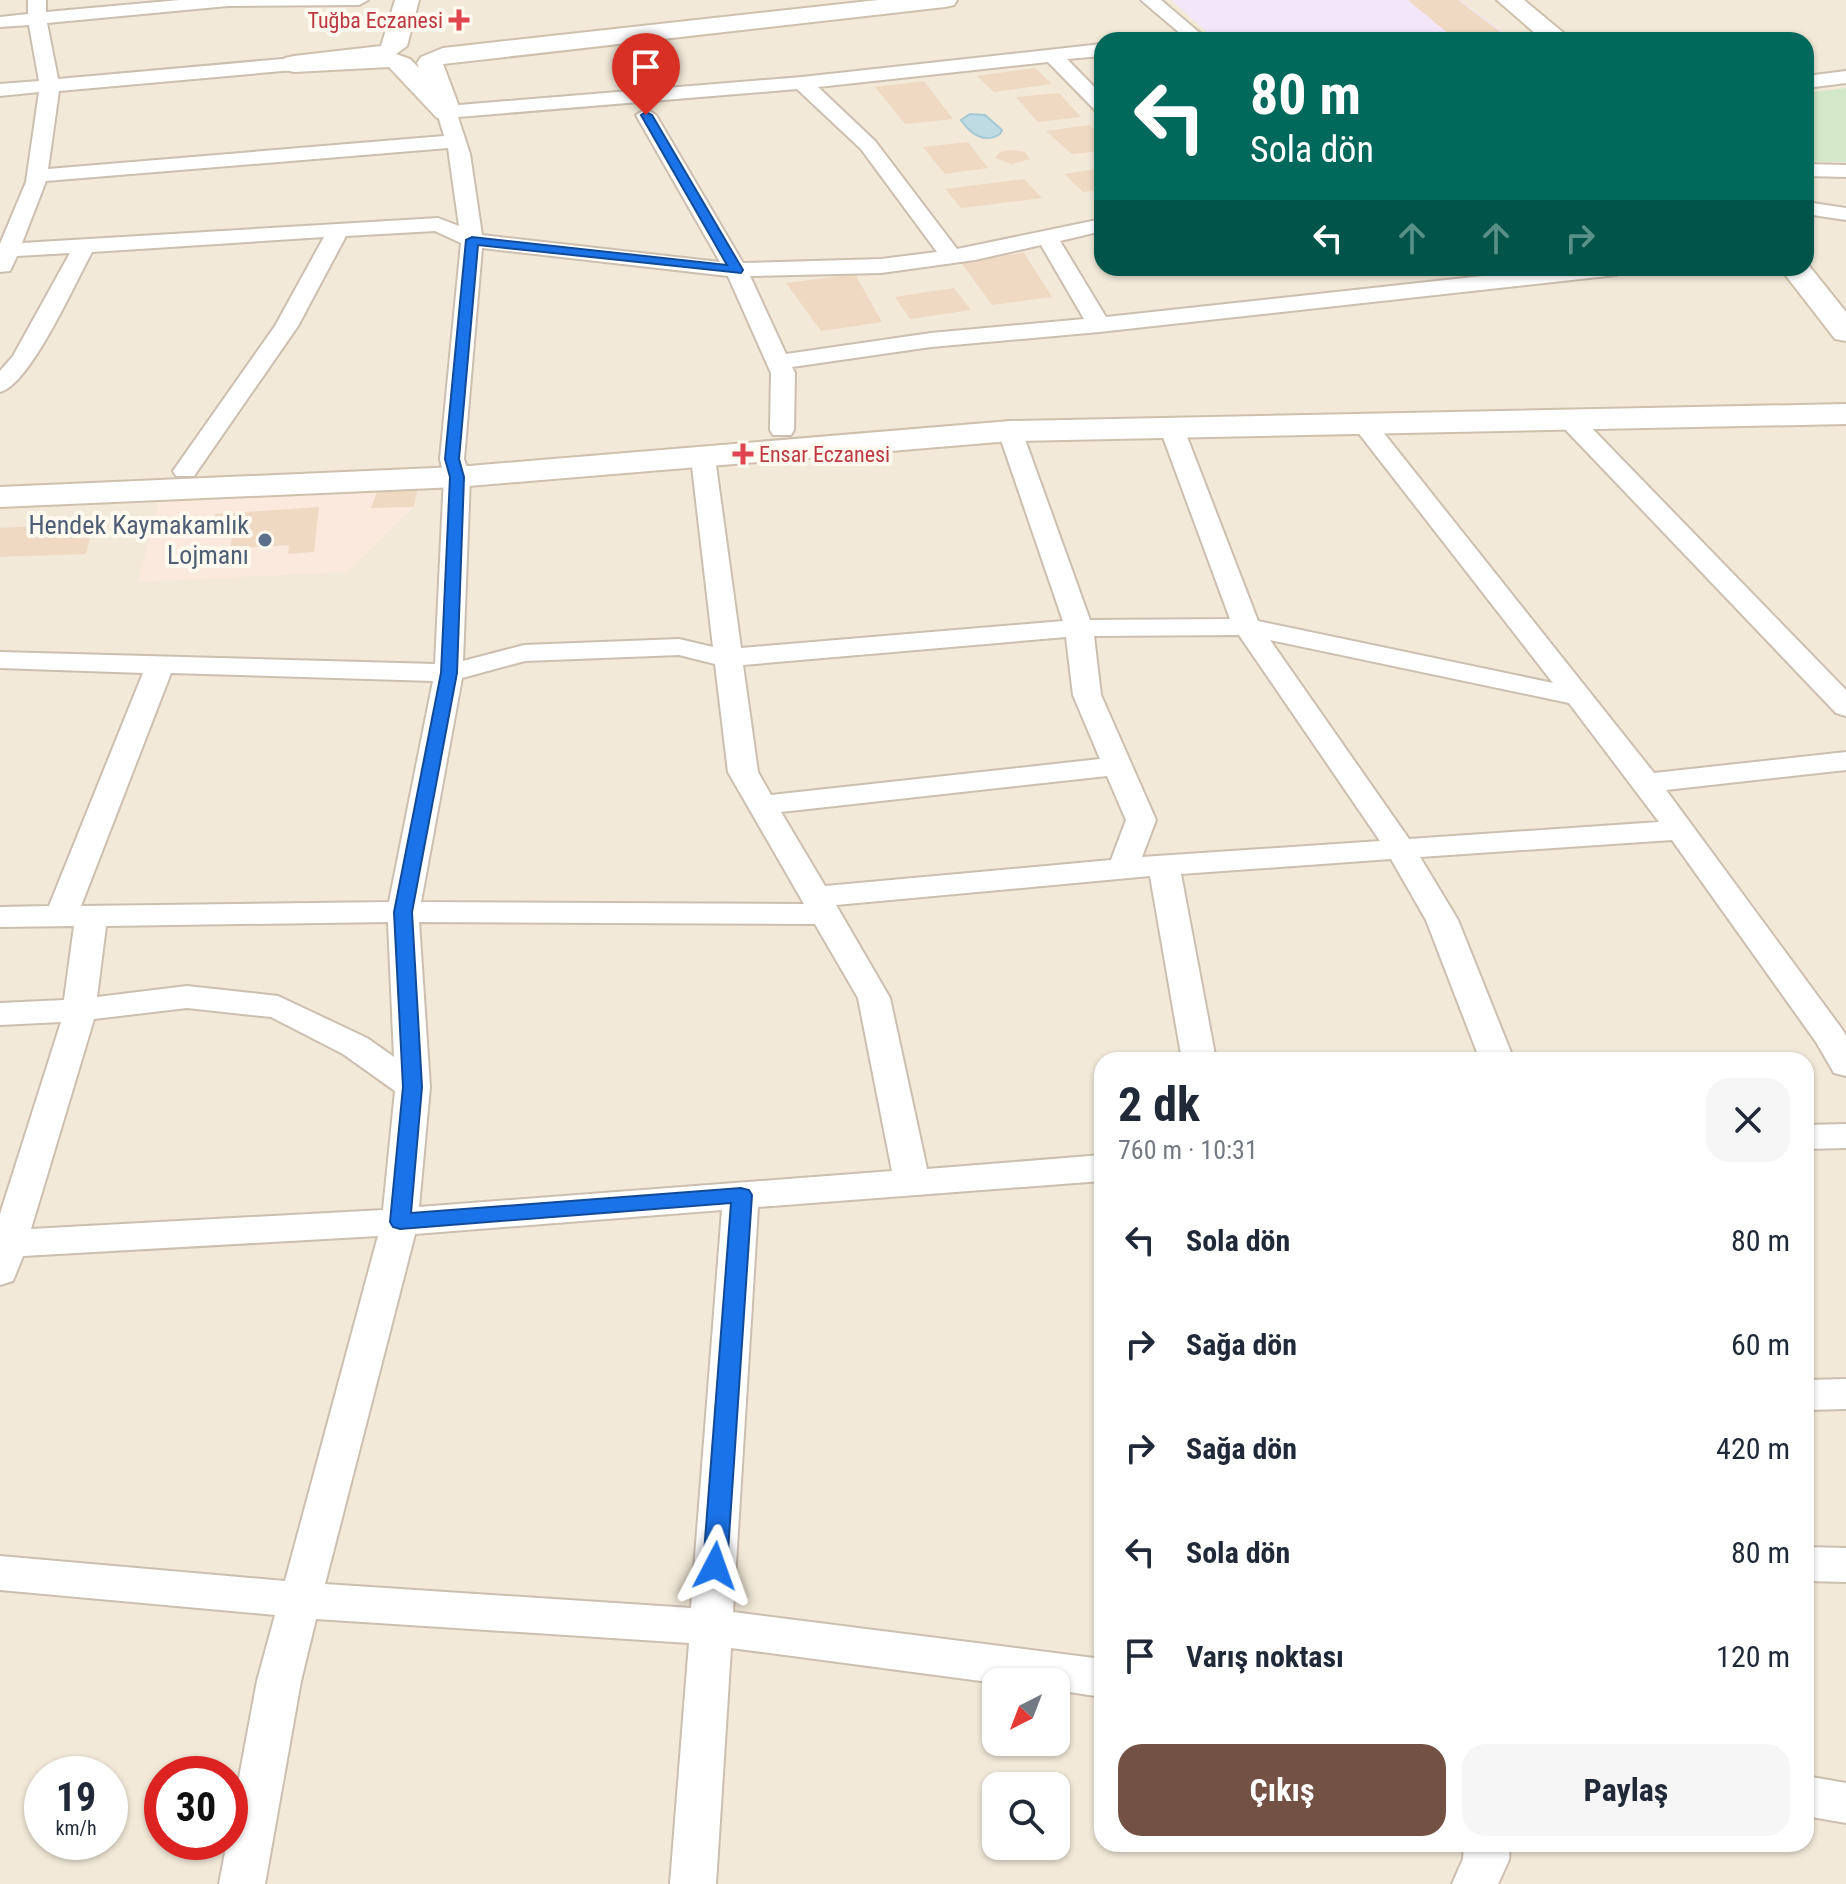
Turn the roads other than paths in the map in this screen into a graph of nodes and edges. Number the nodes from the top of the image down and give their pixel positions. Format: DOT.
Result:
graph roads {
  1 [pos="359,0"];
  2 [pos="408,0"];
  3 [pos="854,0"];
  4 [pos="945,0"];
  5 [pos="1150,0"];
  6 [pos="1485,0"];
  7 [pos="1509,0"];
  8 [pos="37,9"];
  9 [pos="0,22"];
  10 [pos="1186,32"];
  11 [pos="1523,32"];
  12 [pos="1549,32"];
  13 [pos="1094,51"];
  14 [pos="434,52"];
  15 [pos="1052,55"];
  16 [pos="392,56"];
  17 [pos="294,64"];
  18 [pos="1846,77"];
  19 [pos="1814,81"];
  20 [pos="802,83"];
  21 [pos="50,86"];
  22 [pos="0,90"];
  23 [pos="1094,98"];
  24 [pos="646,115"];
  25 [pos="450,127"];
  26 [pos="1814,170"];
  27 [pos="1846,171"];
  28 [pos="37,176"];
  29 [pos="1814,209"];
  30 [pos="1846,214"];
  31 [pos="1094,227"];
  32 [pos="337,232"];
  33 [pos="1047,237"];
  34 [pos="472,240"];
  35 [pos="85,245"];
  36 [pos="1814,252"];
  37 [pos="951,256"];
  38 [pos="3,257"];
  39 [pos="736,270"];
  40 [pos="1543,276"];
  41 [pos="1801,276"];
  42 [pos="1846,287"];
  43 [pos="1099,325"];
  44 [pos="1846,332"];
  45 [pos="778,362"];
  46 [pos="0,385"];
  47 [pos="1846,394"];
  48 [pos="1846,414"];
  49 [pos="1571,421"];
  50 [pos="1362,422"];
  51 [pos="1172,429"];
  52 [pos="782,430"];
  53 [pos="1010,431"];
  54 [pos="703,458"];
  55 [pos="455,468"];
  56 [pos="185,471"];
  57 [pos="0,478"];
  58 [pos="0,497"];
  59 [pos="1247,627"];
  60 [pos="1079,628"];
  61 [pos="727,658"];
  62 [pos="0,660"];
  63 [pos="160,665"];
  64 [pos="449,673"];
  65 [pos="1579,697"];
  66 [pos="1846,707"];
  67 [pos="1846,761"];
  68 [pos="1118,766"];
  69 [pos="1646,783"];
  70 [pos="762,805"];
  71 [pos="1680,830"];
  72 [pos="1399,847"];
  73 [pos="1164,865"];
  74 [pos="1123,868"];
  75 [pos="821,906"];
  76 [pos="403,912"];
  77 [pos="76,916"];
  78 [pos="0,917"];
  79 [pos="79,1010"];
  80 [pos="0,1014"];
  81 [pos="1198,1052"];
  82 [pos="1494,1052"];
  83 [pos="1846,1065"];
  84 [pos="413,1087"];
  85 [pos="1846,1136"];
  86 [pos="1814,1137"];
  87 [pos="1094,1169"];
  88 [pos="912,1182"];
  89 [pos="741,1195"];
  90 [pos="400,1222"];
  91 [pos="3,1253"];
  92 [pos="1846,1394"];
  93 [pos="1814,1395"];
  94 [pos="1814,1564"];
  95 [pos="1846,1565"];
  96 [pos="0,1573"];
  97 [pos="301,1600"];
  98 [pos="710,1627"];
  99 [pos="1094,1677"];
  100 [pos="1814,1797"];
  101 [pos="1846,1803"];
  102 [pos="1486,1852"];
  103 [pos="242,1884"];
  104 [pos="693,1884"];
  105 [pos="1475,1884"];
  1 -- 8 [label="street"];
  2 -- 14 [label="main road"];
  2 -- 16 [label="main road"];
  3 -- 14 [label="main road"];
  4 -- 14 [label="main road"];
  5 -- 10 [label="street"];
  6 -- 11 [label="main road"];
  7 -- 12 [label="main road"];
  8 -- 9 [label="street"];
  8 -- 21 [label="street"];
  13 -- 15 [label="street"];
  14 -- 16 [label="main road"];
  14 -- 25 [label="main road"];
  15 -- 20 [label="street"];
  15 -- 23 [label="street"];
  16 -- 17 [label="main road"];
  16 -- 25 [label="main road"];
  17 -- 21 [label="street"];
  18 -- 19 [label="street"];
  20 -- 25 [label="street"];
  20 -- 37 [label="street"];
  21 -- 22 [label="street"];
  21 -- 28 [label="street"];
  24 -- 39 [label="street"];
  25 -- 28 [label="street"];
  25 -- 34 [label="street"];
  26 -- 27 [label="street"];
  28 -- 38 [label="street"];
  29 -- 30 [label="street"];
  31 -- 33 [label="street"];
  32 -- 34 [label="street"];
  32 -- 35 [label="street"];
  32 -- 56 [label="street"];
  33 -- 37 [label="street"];
  33 -- 43 [label="street"];
  34 -- 39 [label="street"];
  34 -- 55 [label="street"];
  35 -- 38 [label="street"];
  35 -- 46 [label="street"];
  36 -- 42 [label="main road"];
  37 -- 39 [label="street"];
  39 -- 45 [label="street"];
  40 -- 43 [label="street"];
  41 -- 44 [label="main road"];
  43 -- 45 [label="street"];
  45 -- 52 [label="street"];
  47 -- 52 [label="main road"];
  48 -- 49 [label="main road"];
  49 -- 50 [label="main road"];
  49 -- 66 [label="street"];
  50 -- 51 [label="main road"];
  50 -- 65 [label="street"];
  51 -- 53 [label="main road"];
  51 -- 59 [label="street"];
  52 -- 55 [label="main road"];
  53 -- 54 [label="main road"];
  53 -- 60 [label="street"];
  54 -- 55 [label="main road"];
  54 -- 61 [label="street"];
  55 -- 56 [label="main road"];
  55 -- 58 [label="main road"];
  55 -- 64 [label="street"];
  56 -- 57 [label="main road"];
  59 -- 60 [label="street"];
  59 -- 65 [label="street"];
  59 -- 72 [label="street"];
  60 -- 61 [label="street"];
  60 -- 68 [label="street"];
  61 -- 64 [label="street"];
  61 -- 70 [label="street"];
  62 -- 63 [label="street"];
  63 -- 64 [label="street"];
  63 -- 77 [label="street"];
  64 -- 76 [label="street"];
  65 -- 69 [label="street"];
  67 -- 69 [label="street"];
  68 -- 70 [label="street"];
  68 -- 74 [label="street"];
  69 -- 71 [label="street"];
  70 -- 75 [label="street"];
  71 -- 72 [label="street"];
  71 -- 83 [label="street"];
  72 -- 73 [label="street"];
  72 -- 82 [label="street"];
  73 -- 74 [label="street"];
  73 -- 81 [label="street"];
  74 -- 75 [label="street"];
  75 -- 76 [label="street"];
  75 -- 88 [label="street"];
  76 -- 77 [label="street"];
  76 -- 84 [label="street"];
  77 -- 78 [label="street"];
  77 -- 79 [label="street"];
  79 -- 80 [label="street"];
  79 -- 84 [label="street"];
  79 -- 91 [label="street"];
  84 -- 90 [label="street"];
  85 -- 86 [label="street"];
  87 -- 88 [label="street"];
  88 -- 89 [label="street"];
  89 -- 90 [label="street"];
  89 -- 98 [label="street"];
  90 -- 91 [label="street"];
  90 -- 97 [label="street"];
  92 -- 93 [label="street"];
  94 -- 95 [label="street"];
  96 -- 97 [label="street"];
  97 -- 98 [label="street"];
  97 -- 103 [label="street"];
  98 -- 99 [label="street"];
  98 -- 104 [label="street"];
  100 -- 101 [label="street"];
  102 -- 105 [label="street"];
}
